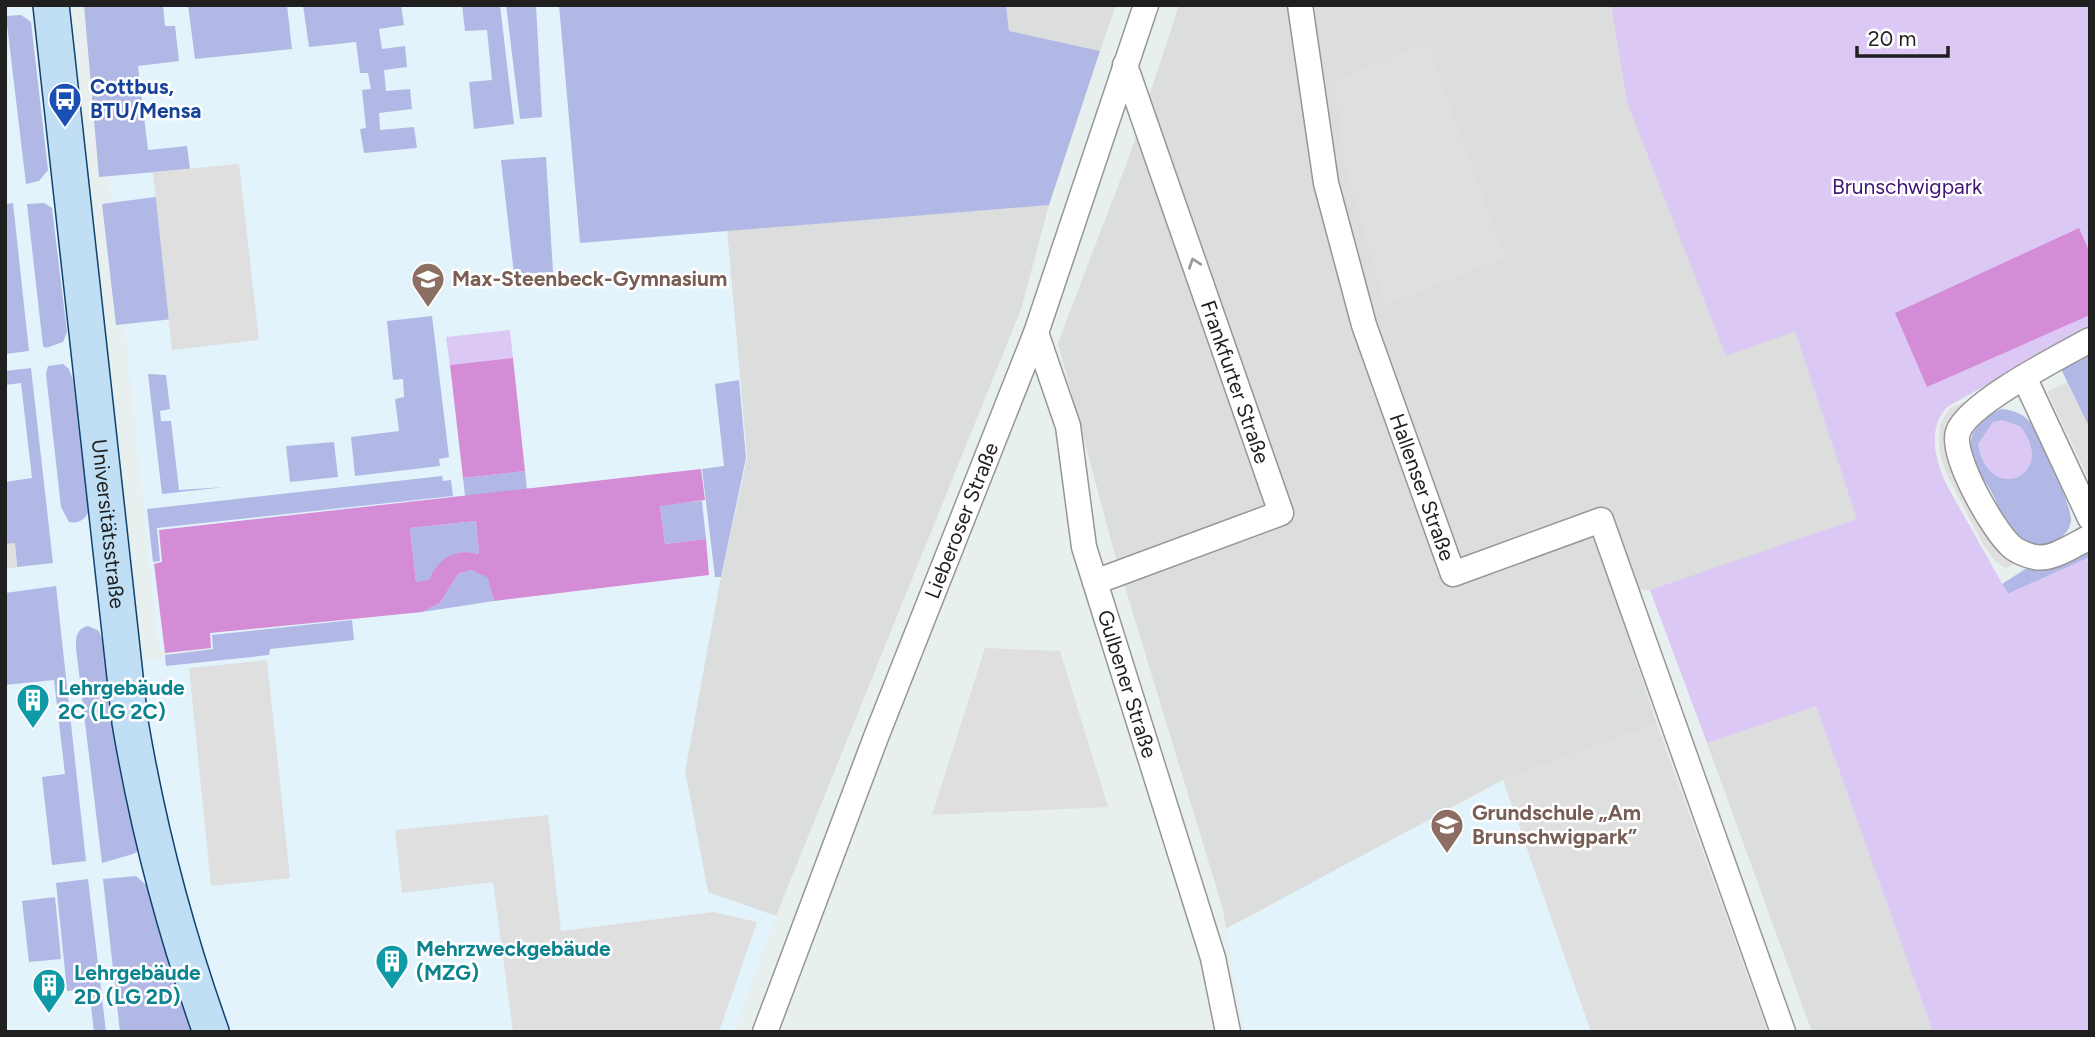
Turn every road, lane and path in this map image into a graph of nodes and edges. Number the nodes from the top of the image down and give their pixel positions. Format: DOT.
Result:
graph roads {
  1 [pos="51,5"];
  2 [pos="1146,5"];
  3 [pos="1300,5"];
  4 [pos="1125,65"];
  5 [pos="1036,333"];
  6 [pos="2090,340"];
  7 [pos="2024,377"];
  8 [pos="2090,517"];
  9 [pos="2090,537"];
  10 [pos="1096,582"];
  11 [pos="211,1032"];
  12 [pos="765,1032"];
  13 [pos="1228,1032"];
  14 [pos="1783,1032"];
  1 -- 11 [label="street, Universitätsstraße"];
  2 -- 4 [label="street, Lieberoser Straße"];
  3 -- 14 [label="street, Hallenser Straße"];
  4 -- 5 [label="street, Lieberoser Straße"];
  10 -- 4 [label="street, Frankfurter Straße, one-way"];
  5 -- 10 [label="street, Gulbener Straße"];
  5 -- 12 [label="street, Lieberoser Straße"];
  6 -- 7 [label="street"];
  7 -- 8 [label="street"];
  7 -- 9 [label="street"];
  10 -- 13 [label="street, Gulbener Straße"];
}
